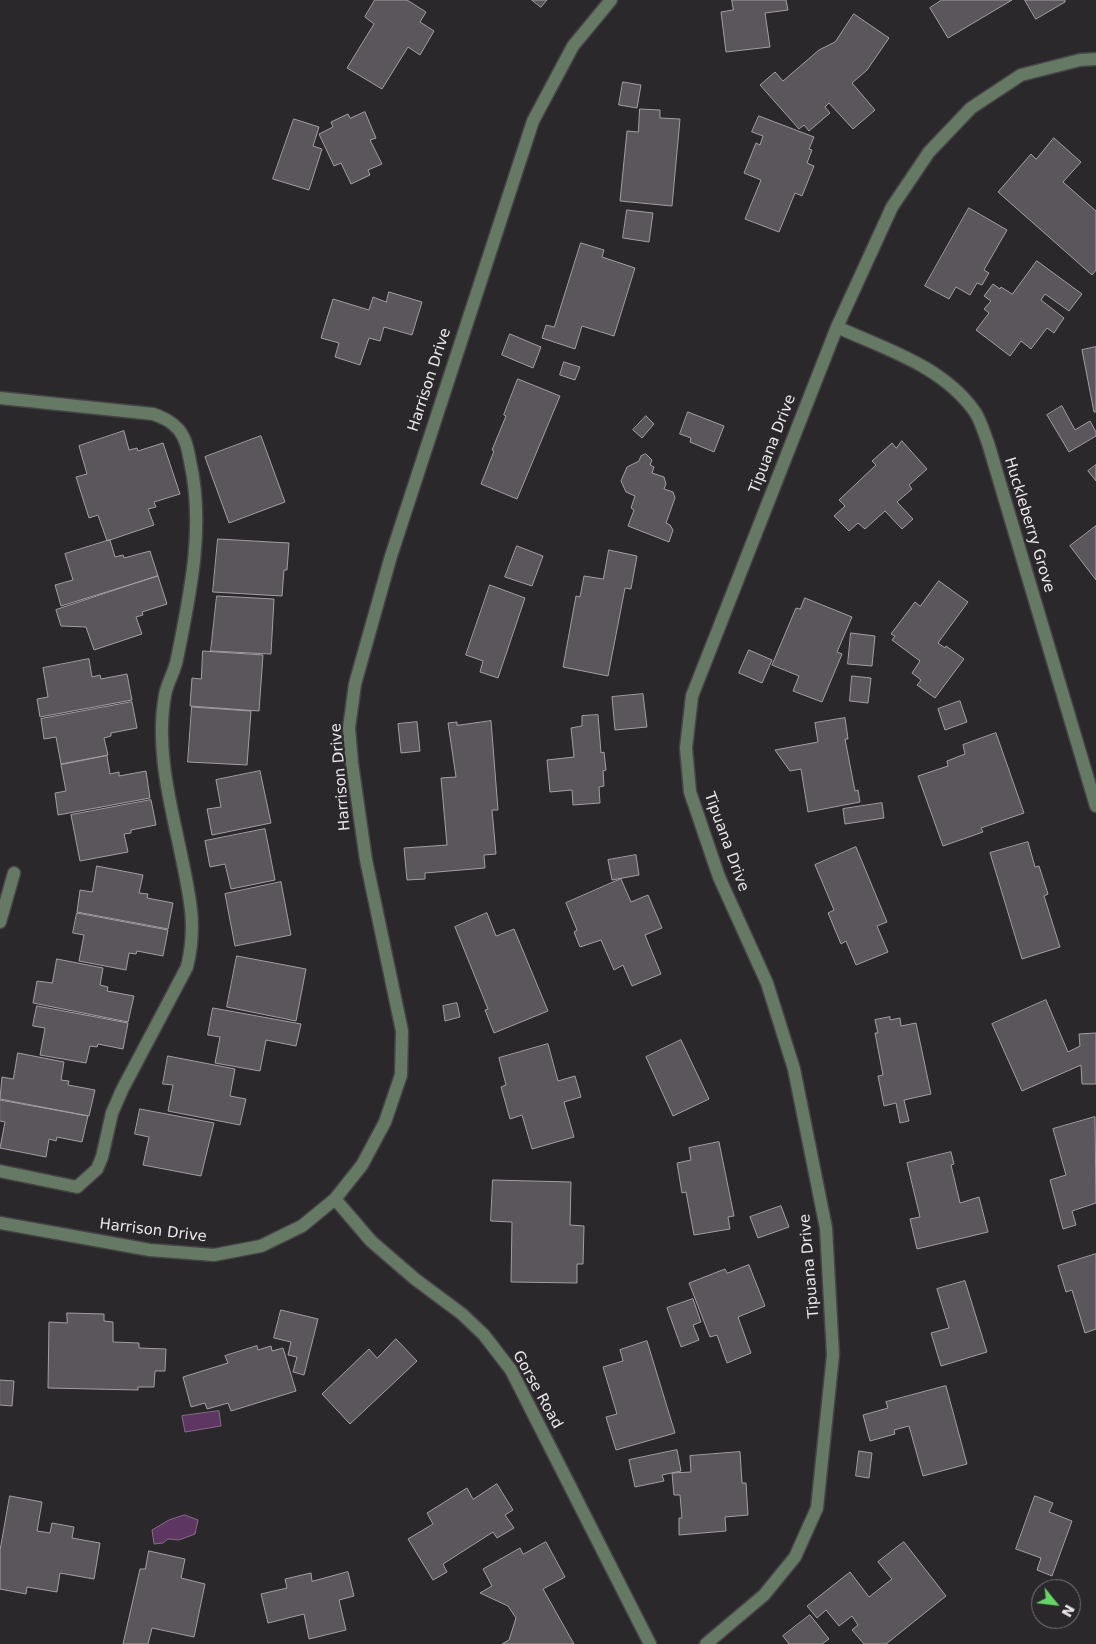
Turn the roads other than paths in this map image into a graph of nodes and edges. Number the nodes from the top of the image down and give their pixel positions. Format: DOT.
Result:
graph roads {
  1 [pos="611,0"];
  2 [pos="1096,59"];
  3 [pos="836,327"];
  4 [pos="0,398"];
  5 [pos="1096,806"];
  6 [pos="14,873"];
  7 [pos="0,922"];
  8 [pos="0,1171"];
  9 [pos="335,1199"];
  10 [pos="0,1223"];
  11 [pos="650,1644"];
  12 [pos="706,1644"];
  1 -- 9 [label="street, Harrison Drive"];
  2 -- 3 [label="street, Tipuana Drive"];
  3 -- 5 [label="street, Huckleberry Grove"];
  3 -- 12 [label="street, Tipuana Drive"];
  4 -- 8 [label="street"];
  6 -- 7 [label="street"];
  9 -- 10 [label="street, Harrison Drive"];
  9 -- 11 [label="street, Gorse Road"];
}
